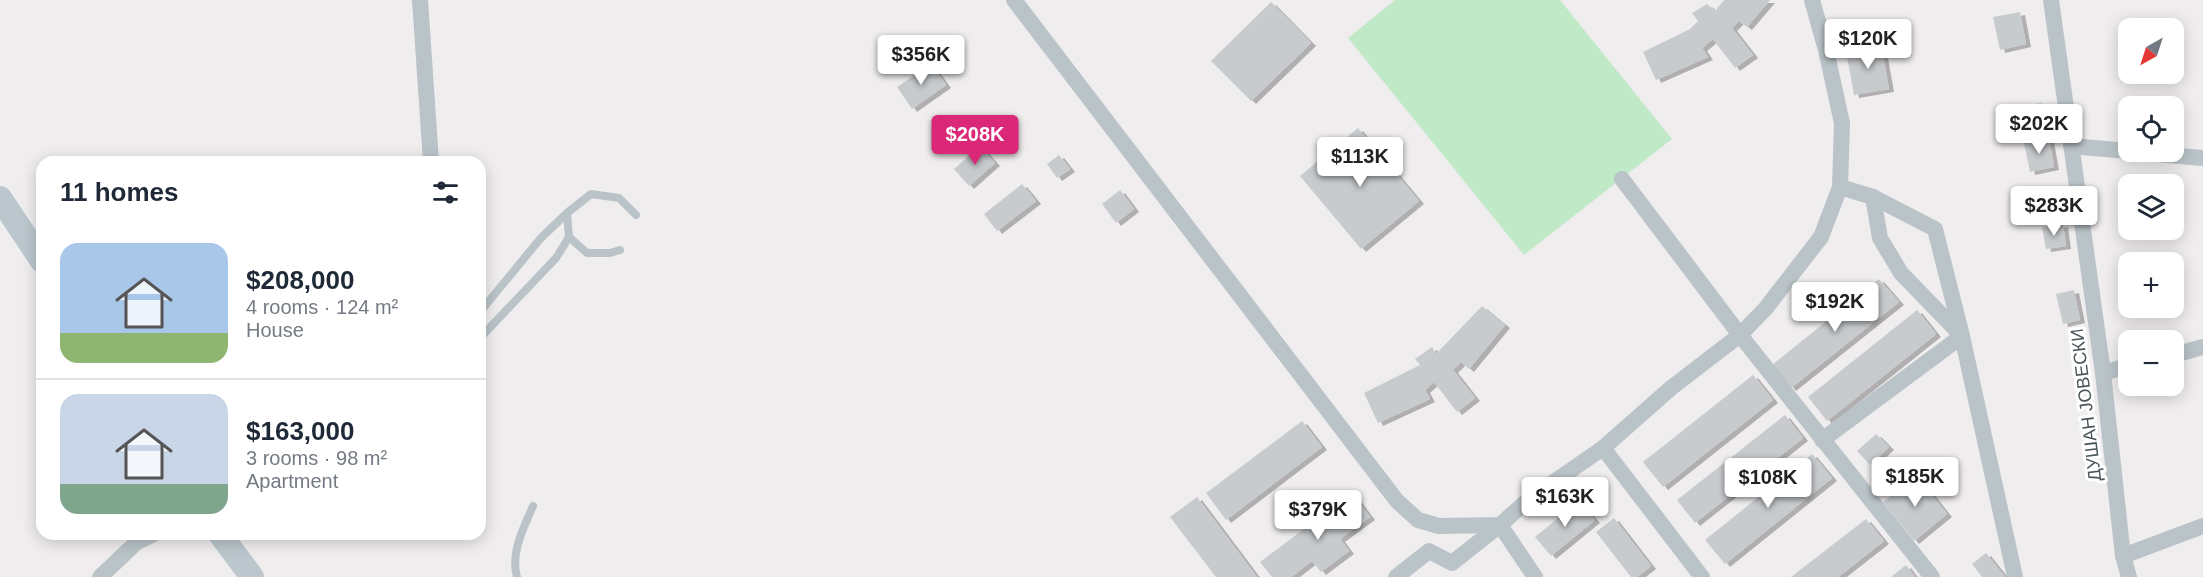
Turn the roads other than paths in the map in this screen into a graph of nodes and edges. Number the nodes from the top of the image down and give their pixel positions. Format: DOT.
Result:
graph roads {
  1 [pos="420,0"];
  2 [pos="1014,0"];
  3 [pos="1812,0"];
  4 [pos="2051,0"];
  5 [pos="2071,146"];
  6 [pos="2118,150"];
  7 [pos="431,156"];
  8 [pos="2184,156"];
  9 [pos="2203,158"];
  10 [pos="1622,178"];
  11 [pos="1840,187"];
  12 [pos="1873,197"];
  13 [pos="0,198"];
  14 [pos="567,213"];
  15 [pos="636,215"];
  16 [pos="569,237"];
  17 [pos="620,250"];
  18 [pos="36,252"];
  19 [pos="486,305"];
  20 [pos="486,332"];
  21 [pos="1740,335"];
  22 [pos="1962,336"];
  23 [pos="2203,347"];
  24 [pos="2184,352"];
  25 [pos="2118,369"];
  26 [pos="2103,373"];
  27 [pos="1822,440"];
  28 [pos="1603,448"];
  29 [pos="533,506"];
  30 [pos="1500,525"];
  31 [pos="2203,526"];
  32 [pos="142,540"];
  33 [pos="224,540"];
  34 [pos="2123,556"];
  35 [pos="99,577"];
  36 [pos="252,577"];
  37 [pos="517,577"];
  38 [pos="1396,577"];
  39 [pos="1535,577"];
  40 [pos="1702,577"];
  41 [pos="1932,577"];
  42 [pos="2015,577"];
  43 [pos="2129,577"];
  1 -- 7 [label="street"];
  2 -- 30 [label="street"];
  3 -- 11 [label="street"];
  4 -- 5 [label="street, ДУШАН ЈОВЕСКИ"];
  5 -- 6 [label="street"];
  5 -- 26 [label="street, ДУШАН ЈОВЕСКИ"];
  8 -- 9 [label="street"];
  10 -- 21 [label="street"];
  11 -- 12 [label="street"];
  11 -- 21 [label="street"];
  12 -- 22 [label="street"];
  12 -- 22 [label="street"];
  13 -- 18 [label="main road"];
  14 -- 15 [label="lane"];
  14 -- 16 [label="lane"];
  14 -- 19 [label="lane"];
  16 -- 17 [label="lane"];
  16 -- 20 [label="lane"];
  21 -- 27 [label="street"];
  21 -- 28 [label="street"];
  22 -- 27 [label="street"];
  22 -- 42 [label="street"];
  23 -- 24 [label="street"];
  25 -- 26 [label="street"];
  26 -- 34 [label="street, ДУШАН ЈОВЕСКИ"];
  27 -- 41 [label="street"];
  28 -- 30 [label="street"];
  28 -- 40 [label="street"];
  29 -- 37 [label="lane"];
  30 -- 38 [label="street"];
  30 -- 39 [label="street"];
  31 -- 34 [label="street"];
  32 -- 35 [label="street"];
  33 -- 36 [label="main road"];
  34 -- 43 [label="street, ДУШАН ЈОВЕСКИ"];
}
